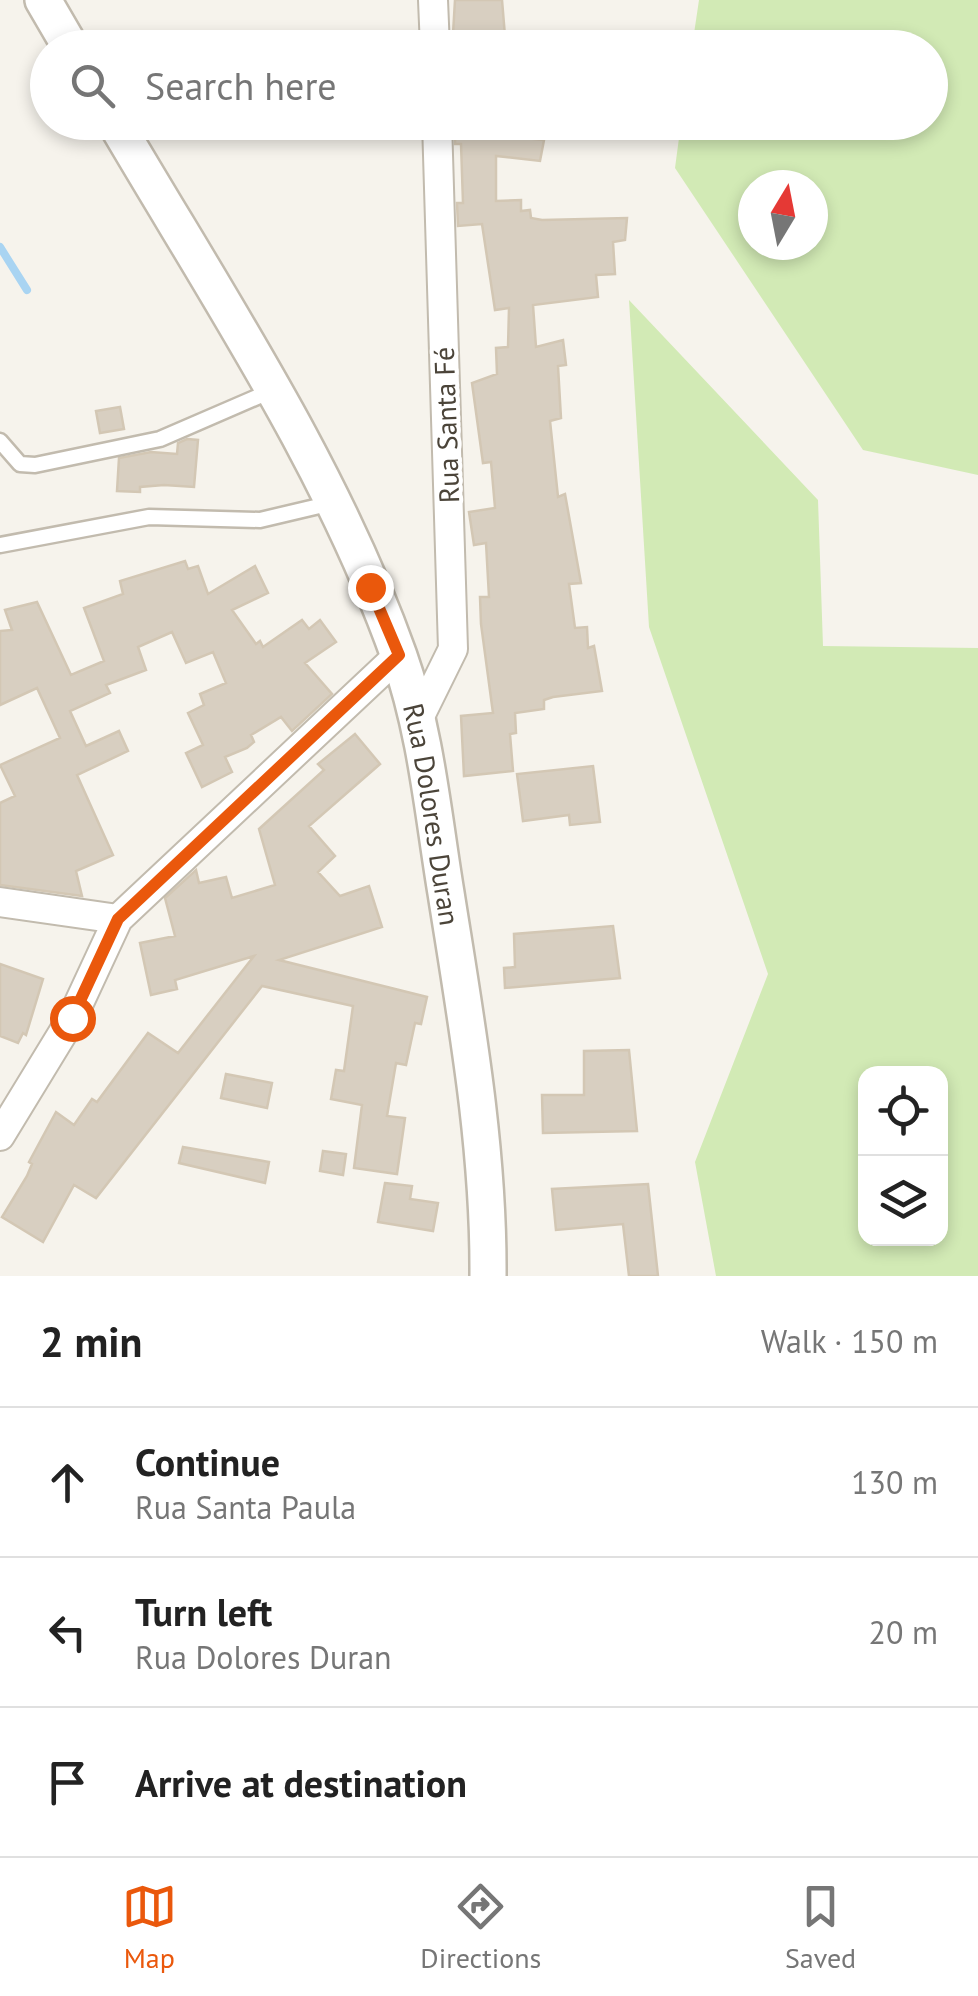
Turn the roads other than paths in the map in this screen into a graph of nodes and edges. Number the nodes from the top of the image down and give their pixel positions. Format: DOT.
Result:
graph roads {
  1 [pos="43,0"];
  2 [pos="433,0"];
  3 [pos="60,30"];
  4 [pos="434,30"];
  5 [pos="126,140"];
  6 [pos="438,140"];
  7 [pos="276,390"];
  8 [pos="0,440"];
  9 [pos="332,503"];
  10 [pos="0,545"];
  11 [pos="399,655"];
  12 [pos="418,720"];
  13 [pos="0,902"];
  14 [pos="118,919"];
  15 [pos="0,1136"];
  16 [pos="488,1276"];
  1 -- 3 [label="street"];
  2 -- 4 [label="street"];
  5 -- 7 [label="street, Rua Dolores Duran"];
  6 -- 12 [label="street, Rua Santa Fé"];
  7 -- 8 [label="lane"];
  7 -- 9 [label="street, Rua Dolores Duran"];
  9 -- 10 [label="lane"];
  9 -- 11 [label="street, Rua Dolores Duran"];
  11 -- 12 [label="street, Rua Dolores Duran"];
  11 -- 14 [label="street"];
  12 -- 16 [label="street, Rua Dolores Duran"];
  13 -- 14 [label="street"];
  14 -- 15 [label="street"];
}
